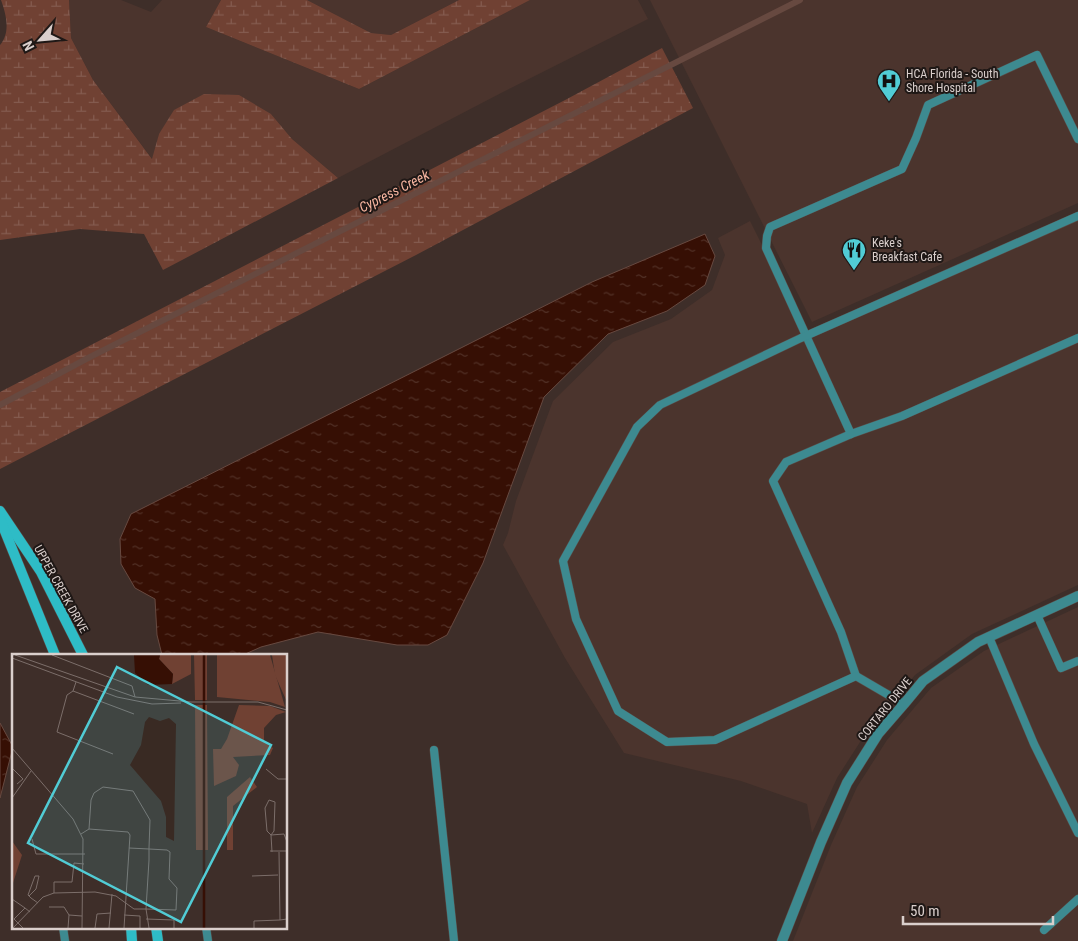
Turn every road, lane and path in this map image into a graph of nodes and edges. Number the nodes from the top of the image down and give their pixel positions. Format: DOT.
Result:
graph roads {
  1 [pos="1078,139"];
  2 [pos="1078,216"];
  3 [pos="806,336"];
  4 [pos="1078,338"];
  5 [pos="851,434"];
  6 [pos="0,511"];
  7 [pos="0,519"];
  8 [pos="1078,596"];
  9 [pos="1037,615"];
  10 [pos="989,637"];
  11 [pos="55,654"];
  12 [pos="82,654"];
  13 [pos="1078,661"];
  14 [pos="856,676"];
  15 [pos="904,704"];
  16 [pos="434,750"];
  17 [pos="1078,833"];
  18 [pos="1078,899"];
  19 [pos="63,928"];
  20 [pos="131,928"];
  21 [pos="156,928"];
  22 [pos="206,928"];
  23 [pos="1044,930"];
  24 [pos="64,941"];
  25 [pos="132,941"];
  26 [pos="158,941"];
  27 [pos="208,941"];
  28 [pos="454,941"];
  29 [pos="782,941"];
  1 -- 3 [label="lane"];
  2 -- 3 [label="lane"];
  3 -- 5 [label="lane"];
  3 -- 14 [label="lane"];
  4 -- 5 [label="lane"];
  5 -- 14 [label="lane"];
  6 -- 12 [label="street, UPPER CREEK DRIVE"];
  7 -- 11 [label="street, UPPER CREEK DRIVE"];
  8 -- 9 [label="street, CORTARO DRIVE"];
  9 -- 10 [label="street, CORTARO DRIVE"];
  9 -- 13 [label="lane"];
  10 -- 15 [label="street, CORTARO DRIVE"];
  10 -- 17 [label="lane"];
  14 -- 15 [label="lane"];
  15 -- 29 [label="street, CORTARO DRIVE"];
  16 -- 28 [label="lane"];
  18 -- 23 [label="lane"];
  19 -- 24 [label="lane"];
  20 -- 25 [label="street"];
  21 -- 26 [label="street"];
  22 -- 27 [label="lane"];
}
